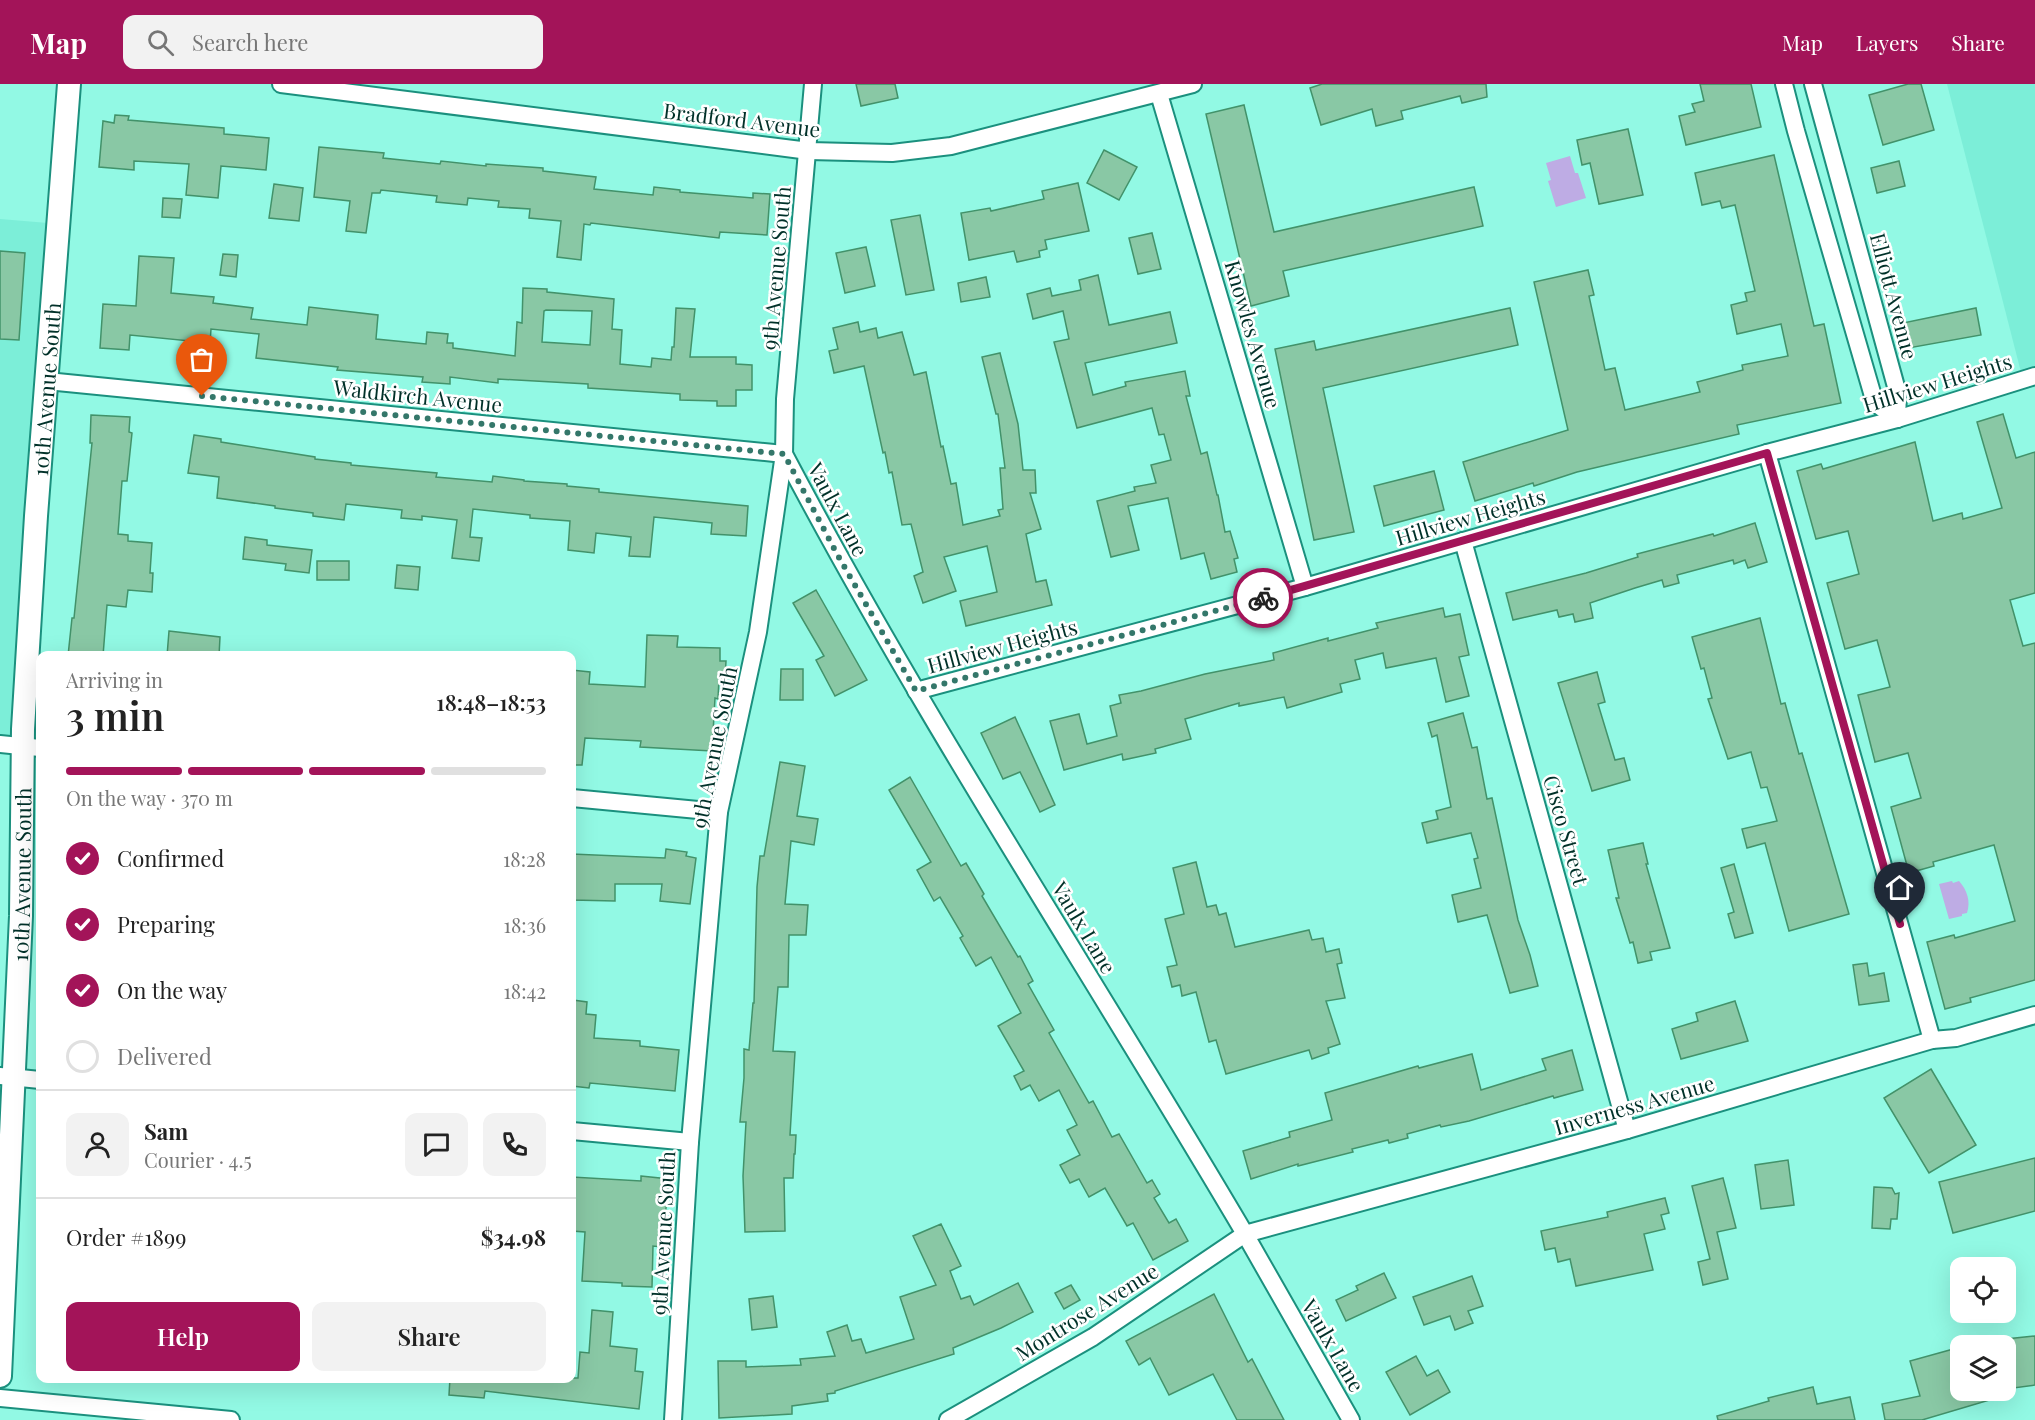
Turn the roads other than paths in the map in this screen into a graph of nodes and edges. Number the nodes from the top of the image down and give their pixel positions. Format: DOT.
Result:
graph roads {
  1 [pos="69,84"];
  2 [pos="280,84"];
  3 [pos="813,84"];
  4 [pos="1193,84"];
  5 [pos="1784,84"];
  6 [pos="1813,84"];
  7 [pos="1160,94"];
  8 [pos="809,151"];
  9 [pos="2035,376"];
  10 [pos="47,381"];
  11 [pos="1897,418"];
  12 [pos="1767,453"];
  13 [pos="784,454"];
  14 [pos="1464,541"];
  15 [pos="1305,587"];
  16 [pos="916,691"];
  17 [pos="0,744"];
  18 [pos="32,747"];
  19 [pos="576,798"];
  20 [pos="719,812"];
  21 [pos="2035,1016"];
  22 [pos="1932,1040"];
  23 [pos="7,1076"];
  24 [pos="36,1080"];
  25 [pos="1627,1130"];
  26 [pos="576,1131"];
  27 [pos="690,1142"];
  28 [pos="1245,1234"];
  29 [pos="0,1376"];
  30 [pos="0,1398"];
  31 [pos="231,1420"];
  32 [pos="674,1420"];
  33 [pos="948,1420"];
  34 [pos="1351,1420"];
  1 -- 10 [label="street, 10th Avenue South"];
  2 -- 8 [label="street, Bradford Avenue"];
  3 -- 8 [label="street, 9th Avenue South"];
  4 -- 7 [label="street, Bradford Avenue"];
  5 -- 11 [label="street"];
  6 -- 11 [label="street, Elliott Avenue"];
  7 -- 8 [label="street, Bradford Avenue"];
  7 -- 15 [label="street, Knowles Avenue"];
  8 -- 13 [label="street, 9th Avenue South"];
  9 -- 11 [label="street, Hillview Heights"];
  10 -- 13 [label="street, Waldkirch Avenue"];
  10 -- 18 [label="street, 10th Avenue South"];
  11 -- 12 [label="street, Hillview Heights"];
  12 -- 14 [label="street, Hillview Heights"];
  12 -- 22 [label="street"];
  13 -- 16 [label="street, Vaulx Lane"];
  13 -- 20 [label="street, 9th Avenue South"];
  14 -- 15 [label="street, Hillview Heights"];
  14 -- 25 [label="street, Cisco Street"];
  15 -- 16 [label="street, Hillview Heights"];
  16 -- 28 [label="street, Vaulx Lane"];
  17 -- 18 [label="street"];
  18 -- 23 [label="street, 10th Avenue South"];
  19 -- 20 [label="street"];
  20 -- 27 [label="street, 9th Avenue South"];
  21 -- 22 [label="street, Inverness Avenue"];
  22 -- 25 [label="street, Inverness Avenue"];
  23 -- 24 [label="street"];
  23 -- 29 [label="street, 10th Avenue South"];
  25 -- 28 [label="street, Inverness Avenue"];
  26 -- 27 [label="street"];
  27 -- 32 [label="street, 9th Avenue South"];
  28 -- 33 [label="street, Montrose Avenue"];
  28 -- 34 [label="street, Vaulx Lane"];
  30 -- 31 [label="street"];
}
